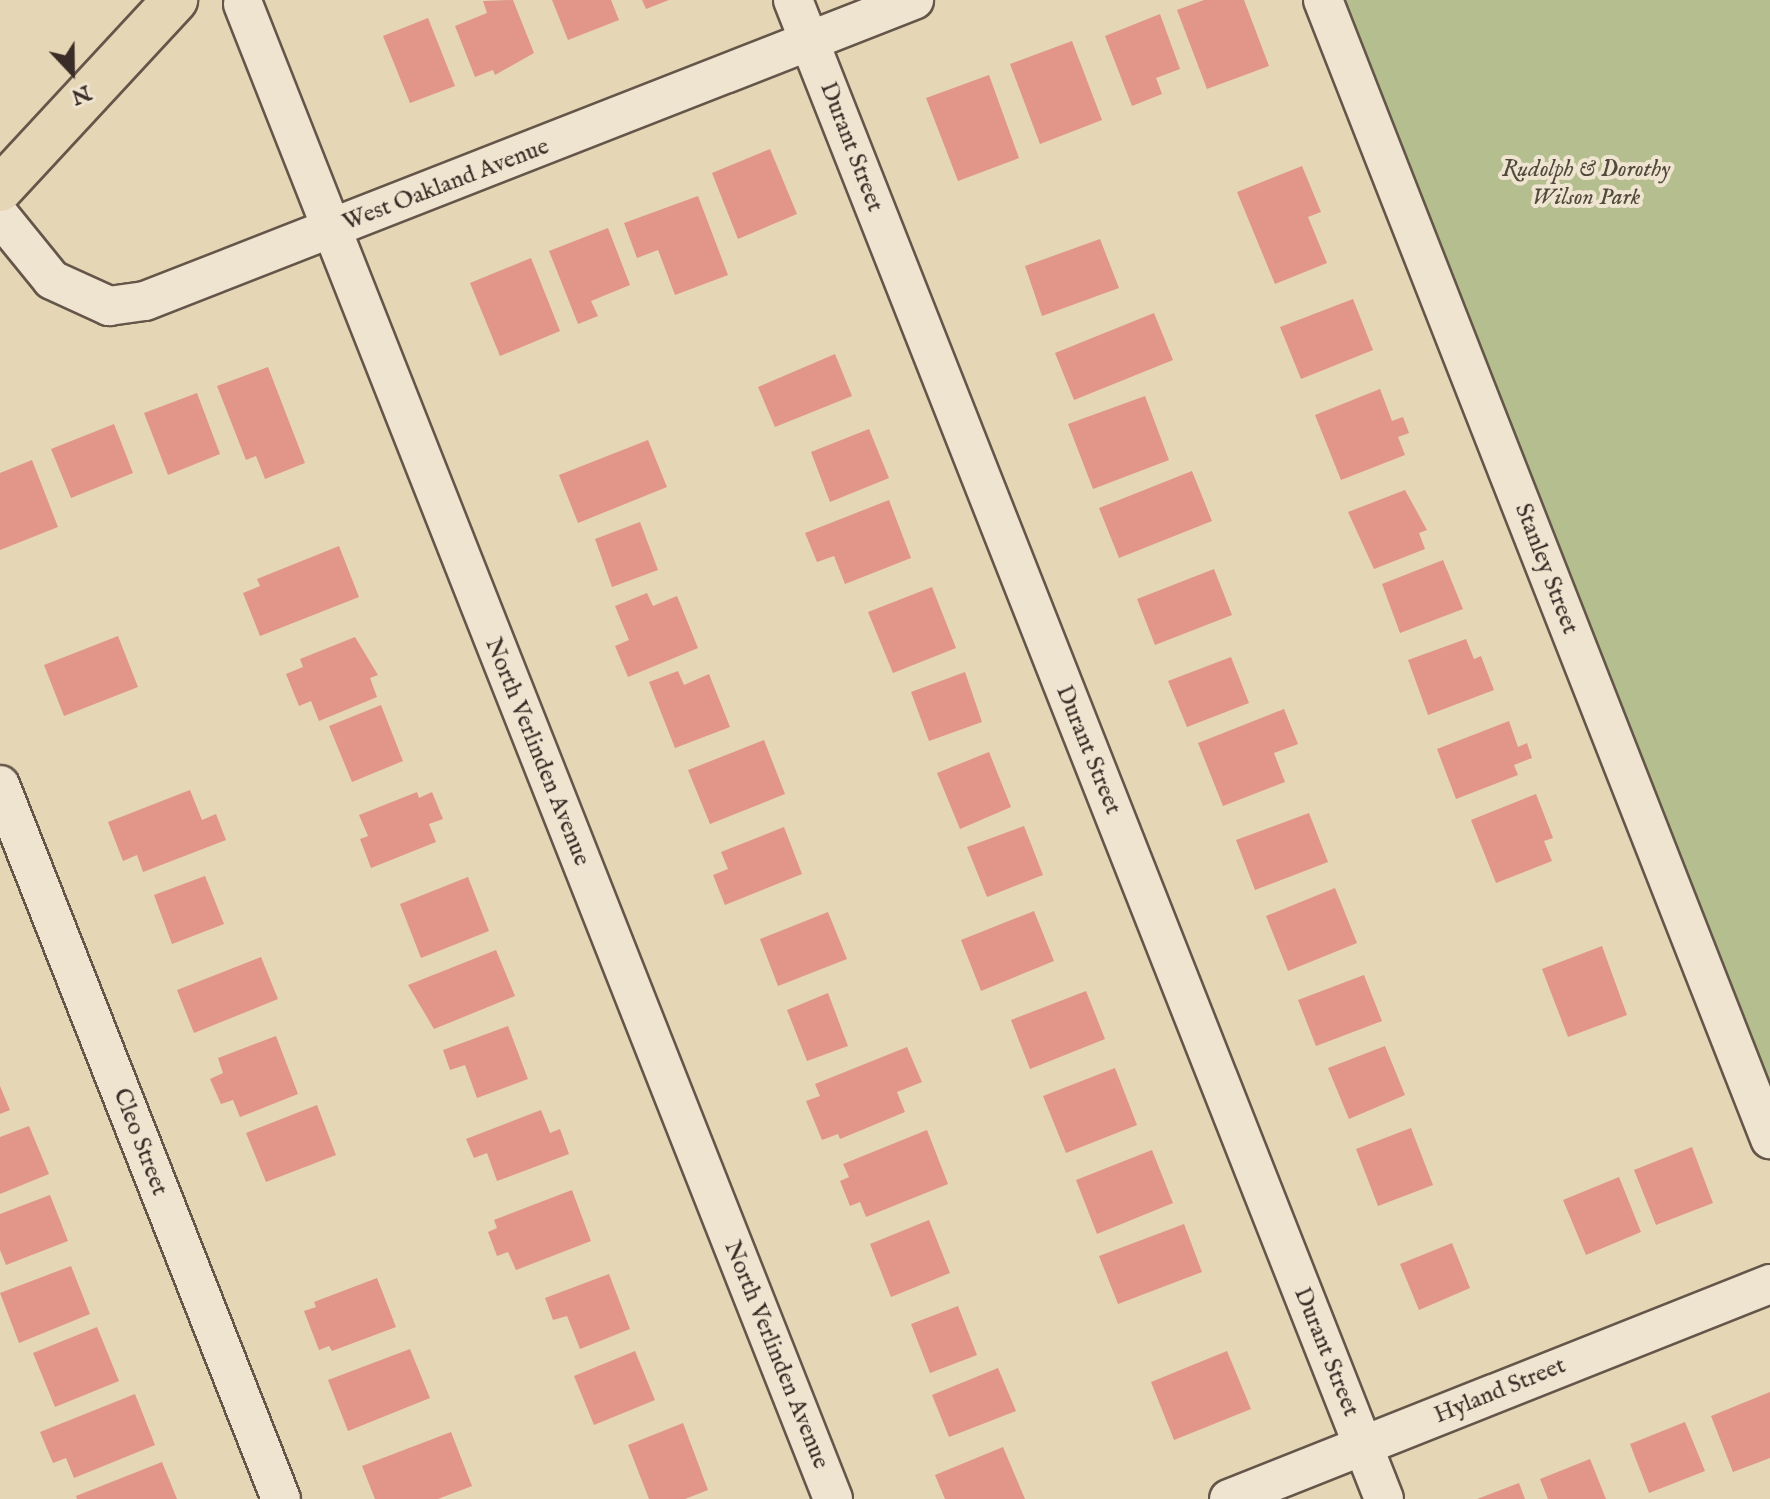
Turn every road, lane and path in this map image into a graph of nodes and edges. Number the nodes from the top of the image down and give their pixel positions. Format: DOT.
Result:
graph roads {
  1 [pos="175,0"];
  2 [pos="793,0"];
  3 [pos="914,0"];
  4 [pos="1323,0"];
  5 [pos="243,4"];
  6 [pos="809,42"];
  7 [pos="0,189"];
  8 [pos="0,216"];
  9 [pos="330,230"];
  10 [pos="0,785"];
  11 [pos="1770,1139"];
  12 [pos="1770,1284"];
  13 [pos="1363,1446"];
  14 [pos="281,1499"];
  15 [pos="833,1499"];
  16 [pos="1229,1499"];
  17 [pos="1384,1499"];
  1 -- 7 [label="main road"];
  2 -- 6 [label="street, Durant Street"];
  3 -- 6 [label="street, West Oakland Avenue"];
  4 -- 11 [label="street, Stanley Street"];
  5 -- 9 [label="street, North Verlinden Avenue"];
  6 -- 9 [label="street, West Oakland Avenue"];
  6 -- 13 [label="street, Durant Street"];
  8 -- 9 [label="street, West Oakland Avenue"];
  9 -- 15 [label="street, North Verlinden Avenue"];
  10 -- 14 [label="street, Cleo Street"];
  12 -- 13 [label="street, Hyland Street"];
  13 -- 16 [label="street, Hyland Street"];
  13 -- 17 [label="street, Durant Street"];
}
